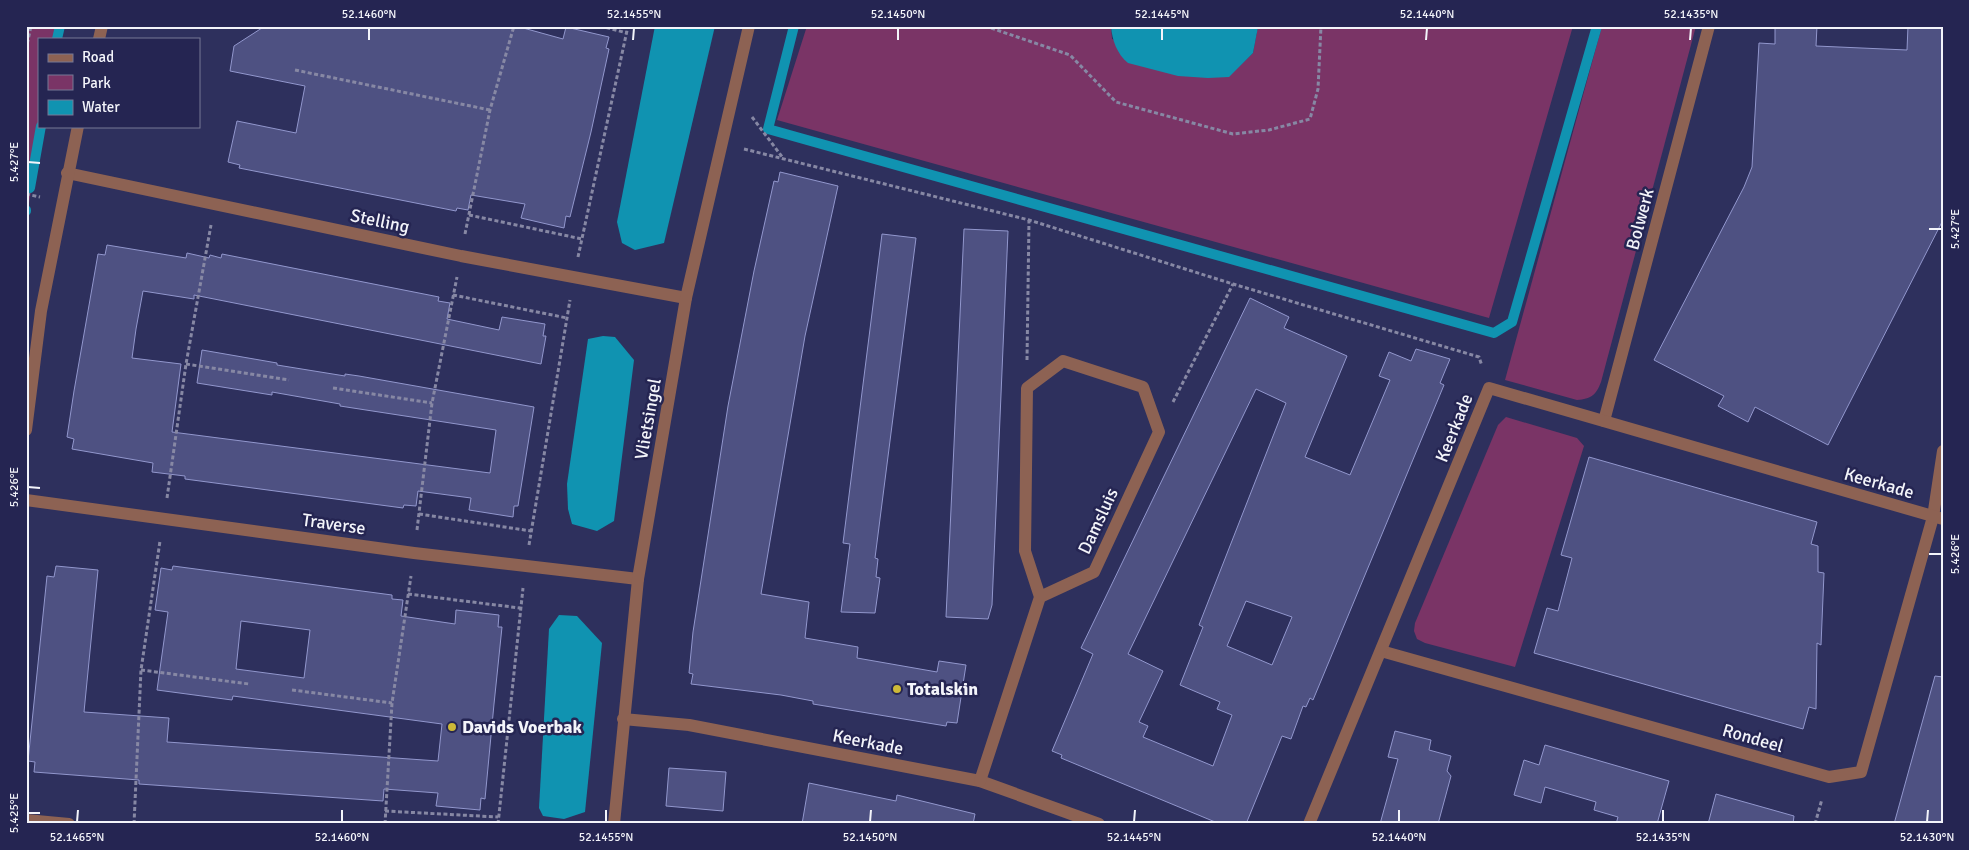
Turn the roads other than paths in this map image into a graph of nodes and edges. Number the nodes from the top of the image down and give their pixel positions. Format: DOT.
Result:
graph roads {
  1 [pos="749,26"];
  2 [pos="1709,26"];
  3 [pos="78,128"];
  4 [pos="67,173"];
  5 [pos="686,298"];
  6 [pos="1604,421"];
  7 [pos="26,430"];
  8 [pos="1943,451"];
  9 [pos="26,500"];
  10 [pos="1938,518"];
  11 [pos="638,579"];
  12 [pos="1040,597"];
  13 [pos="1382,651"];
  14 [pos="623,719"];
  15 [pos="980,781"];
  16 [pos="26,820"];
  17 [pos="69,824"];
  18 [pos="614,824"];
  19 [pos="1099,824"];
  20 [pos="1309,824"];
  1 -- 5 [label="street, Vlietsingel"];
  2 -- 6 [label="street, Bolwerk"];
  3 -- 4 [label="street"];
  4 -- 5 [label="street, Stelling"];
  4 -- 7 [label="street"];
  5 -- 11 [label="street, Vlietsingel"];
  6 -- 10 [label="street, Keerkade"];
  6 -- 13 [label="street, Keerkade"];
  8 -- 10 [label="street, Rondeel"];
  9 -- 11 [label="street, Traverse"];
  10 -- 13 [label="street, Rondeel"];
  11 -- 14 [label="street, Vlietsingel"];
  12 -- 12 [label="street, Damsluis"];
  12 -- 15 [label="street"];
  13 -- 20 [label="street, Keerkade"];
  14 -- 15 [label="street, Keerkade"];
  14 -- 18 [label="street, Vlietsingel"];
  15 -- 19 [label="street, Keerkade"];
  16 -- 17 [label="street"];
}
